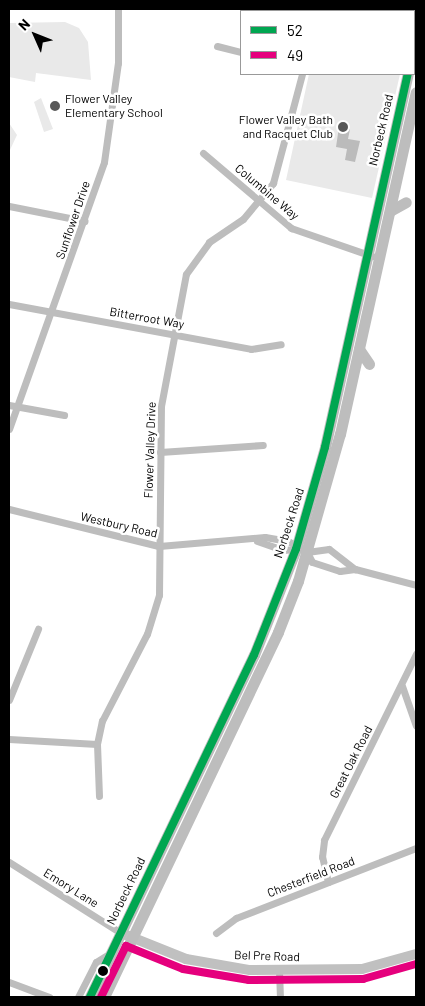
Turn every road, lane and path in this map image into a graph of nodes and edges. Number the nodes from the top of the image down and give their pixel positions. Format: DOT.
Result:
graph roads {
  1 [pos="118,9"];
  2 [pos="217,46"];
  3 [pos="240,52"];
  4 [pos="302,75"];
  5 [pos="408,75"];
  6 [pos="416,92"];
  7 [pos="203,153"];
  8 [pos="259,202"];
  9 [pos="406,202"];
  10 [pos="9,206"];
  11 [pos="390,211"];
  12 [pos="85,221"];
  13 [pos="367,255"];
  14 [pos="379,257"];
  15 [pos="9,304"];
  16 [pos="52,313"];
  17 [pos="174,334"];
  18 [pos="281,344"];
  19 [pos="359,348"];
  20 [pos="369,364"];
  21 [pos="9,405"];
  22 [pos="17,407"];
  23 [pos="64,415"];
  24 [pos="9,429"];
  25 [pos="263,445"];
  26 [pos="160,452"];
  27 [pos="9,509"];
  28 [pos="159,546"];
  29 [pos="302,550"];
  30 [pos="355,569"];
  31 [pos="416,585"];
  32 [pos="38,629"];
  33 [pos="416,654"];
  34 [pos="402,686"];
  35 [pos="9,700"];
  36 [pos="416,726"];
  37 [pos="9,739"];
  38 [pos="97,744"];
  39 [pos="99,796"];
  40 [pos="416,848"];
  41 [pos="9,862"];
  42 [pos="328,882"];
  43 [pos="216,933"];
  44 [pos="126,935"];
  45 [pos="112,952"];
  46 [pos="416,954"];
  47 [pos="279,970"];
  48 [pos="9,982"];
  49 [pos="49,997"];
  50 [pos="78,997"];
  51 [pos="90,997"];
  52 [pos="104,997"];
  53 [pos="280,997"];
  1 -- 12 [label="street, Sunflower Drive"];
  2 -- 3 [label="street"];
  4 -- 8 [label="street, Flower Valley Drive"];
  5 -- 13 [label="main road, Norbeck Road"];
  6 -- 11 [label="main road, Norbeck Road"];
  7 -- 8 [label="street, Columbine Way"];
  8 -- 13 [label="street, Columbine Way"];
  8 -- 17 [label="street, Flower Valley Drive"];
  9 -- 11 [label="main road"];
  10 -- 12 [label="street"];
  11 -- 14 [label="main road, Norbeck Road"];
  12 -- 16 [label="street, Sunflower Drive"];
  13 -- 14 [label="street, Columbine Way"];
  13 -- 29 [label="main road, Norbeck Road"];
  14 -- 19 [label="main road, Norbeck Road"];
  15 -- 16 [label="street, Bitterroot Way"];
  16 -- 17 [label="street, Bitterroot Way"];
  16 -- 22 [label="street, Sunflower Drive"];
  17 -- 18 [label="street, Bitterroot Way"];
  17 -- 26 [label="street, Flower Valley Drive"];
  19 -- 20 [label="main road"];
  19 -- 29 [label="main road, Norbeck Road"];
  21 -- 22 [label="street"];
  22 -- 23 [label="street"];
  22 -- 24 [label="street, Sunflower Drive"];
  25 -- 26 [label="street"];
  26 -- 28 [label="street, Flower Valley Drive"];
  27 -- 28 [label="street, Westbury Road"];
  28 -- 29 [label="street, Westbury Road"];
  28 -- 38 [label="street, Flower Valley Drive"];
  29 -- 30 [label="street, Westbury Road"];
  29 -- 30 [label="street, Westbury Road"];
  29 -- 44 [label="main road, Norbeck Road"];
  30 -- 31 [label="street, Westbury Road"];
  32 -- 35 [label="street"];
  33 -- 34 [label="street, Great Oak Road"];
  34 -- 36 [label="street"];
  34 -- 42 [label="street, Great Oak Road"];
  37 -- 38 [label="street"];
  38 -- 39 [label="street, Flower Valley Drive"];
  40 -- 42 [label="street, Chesterfield Road"];
  41 -- 44 [label="street, Emory Lane"];
  42 -- 43 [label="street, Chesterfield Road"];
  44 -- 45 [label="main road, Norbeck Road"];
  44 -- 47 [label="main road, Bel Pre Road"];
  44 -- 52 [label="main road, Norbeck Road"];
  45 -- 50 [label="street, Norbeck Road"];
  45 -- 51 [label="main road, Norbeck Road"];
  46 -- 47 [label="main road, Bel Pre Road"];
  47 -- 53 [label="street"];
  48 -- 49 [label="street"];
}
